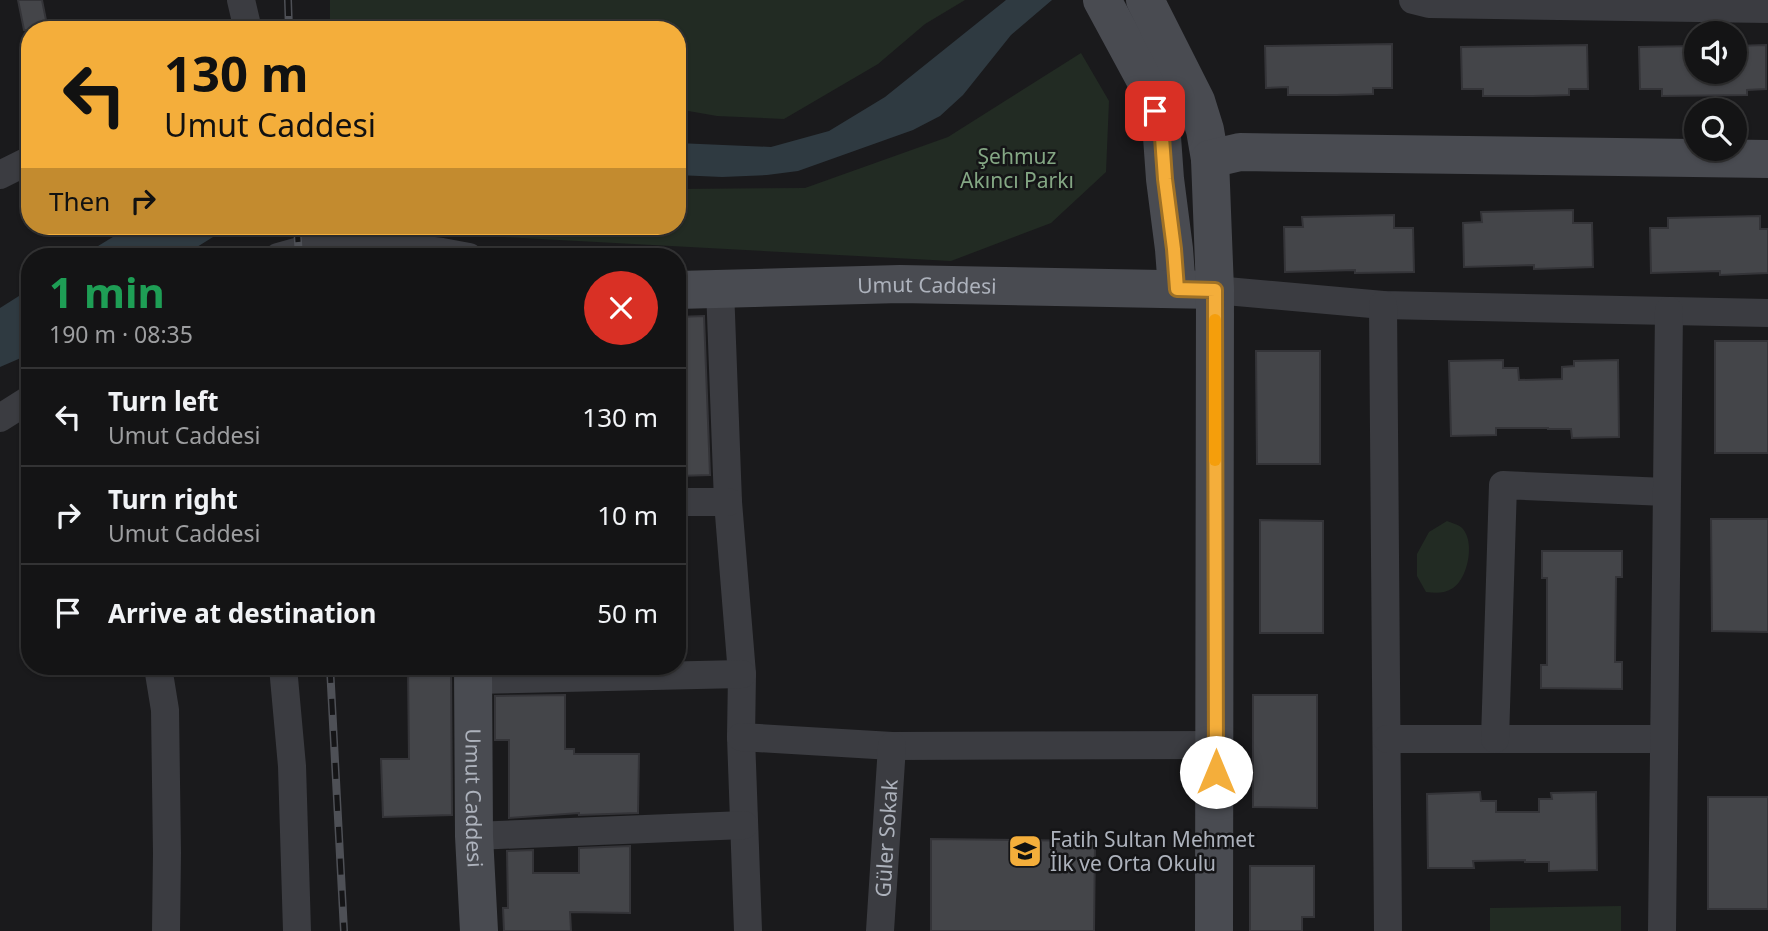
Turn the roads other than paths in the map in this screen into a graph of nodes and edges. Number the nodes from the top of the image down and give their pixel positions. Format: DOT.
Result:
graph roads {
  1 [pos="241,0"];
  2 [pos="1144,0"];
  3 [pos="1413,0"];
  4 [pos="1685,4"];
  5 [pos="1768,9"];
  6 [pos="1108,12"];
  7 [pos="246,21"];
  8 [pos="1210,159"];
  9 [pos="1768,159"];
  10 [pos="21,164"];
  11 [pos="0,175"];
  12 [pos="310,248"];
  13 [pos="408,248"];
  14 [pos="720,288"];
  15 [pos="1177,289"];
  16 [pos="686,290"];
  17 [pos="1215,290"];
  18 [pos="1383,305"];
  19 [pos="1669,311"];
  20 [pos="1768,313"];
  21 [pos="21,405"];
  22 [pos="0,418"];
  23 [pos="1667,492"];
  24 [pos="686,502"];
  25 [pos="728,502"];
  26 [pos="686,674"];
  27 [pos="742,674"];
  28 [pos="159,675"];
  29 [pos="284,675"];
  30 [pos="473,675"];
  31 [pos="741,737"];
  32 [pos="1387,739"];
  33 [pos="1495,739"];
  34 [pos="1664,739"];
  35 [pos="1216,745"];
  36 [pos="892,746"];
  37 [pos="744,825"];
  38 [pos="474,836"];
  39 [pos="166,931"];
  40 [pos="298,931"];
  41 [pos="479,931"];
  42 [pos="748,931"];
  43 [pos="880,931"];
  44 [pos="1214,931"];
  45 [pos="1388,931"];
  46 [pos="1662,931"];
  1 -- 7 [label="street"];
  2 -- 8 [label="street"];
  3 -- 4 [label="street"];
  4 -- 5 [label="street"];
  6 -- 15 [label="street"];
  8 -- 9 [label="street"];
  8 -- 17 [label="street"];
  10 -- 11 [label="street"];
  12 -- 13 [label="street"];
  14 -- 15 [label="street, Umut Caddesi"];
  14 -- 16 [label="street, Umut Caddesi"];
  14 -- 25 [label="street"];
  15 -- 17 [label="street, Umut Caddesi"];
  17 -- 18 [label="street"];
  17 -- 35 [label="street"];
  18 -- 19 [label="street"];
  18 -- 32 [label="street"];
  19 -- 20 [label="street"];
  19 -- 23 [label="street"];
  21 -- 22 [label="street"];
  23 -- 33 [label="street"];
  23 -- 34 [label="street"];
  24 -- 25 [label="street"];
  25 -- 27 [label="street"];
  26 -- 27 [label="street"];
  27 -- 31 [label="street"];
  28 -- 39 [label="street"];
  29 -- 40 [label="street"];
  30 -- 38 [label="street, Umut Caddesi"];
  31 -- 36 [label="street"];
  31 -- 37 [label="street"];
  32 -- 33 [label="street"];
  32 -- 45 [label="street"];
  33 -- 34 [label="street"];
  34 -- 46 [label="street"];
  35 -- 36 [label="street"];
  35 -- 44 [label="street"];
  36 -- 43 [label="street, Güler Sokak"];
  37 -- 38 [label="street"];
  37 -- 42 [label="street"];
  38 -- 41 [label="street, Umut Caddesi"];
}
